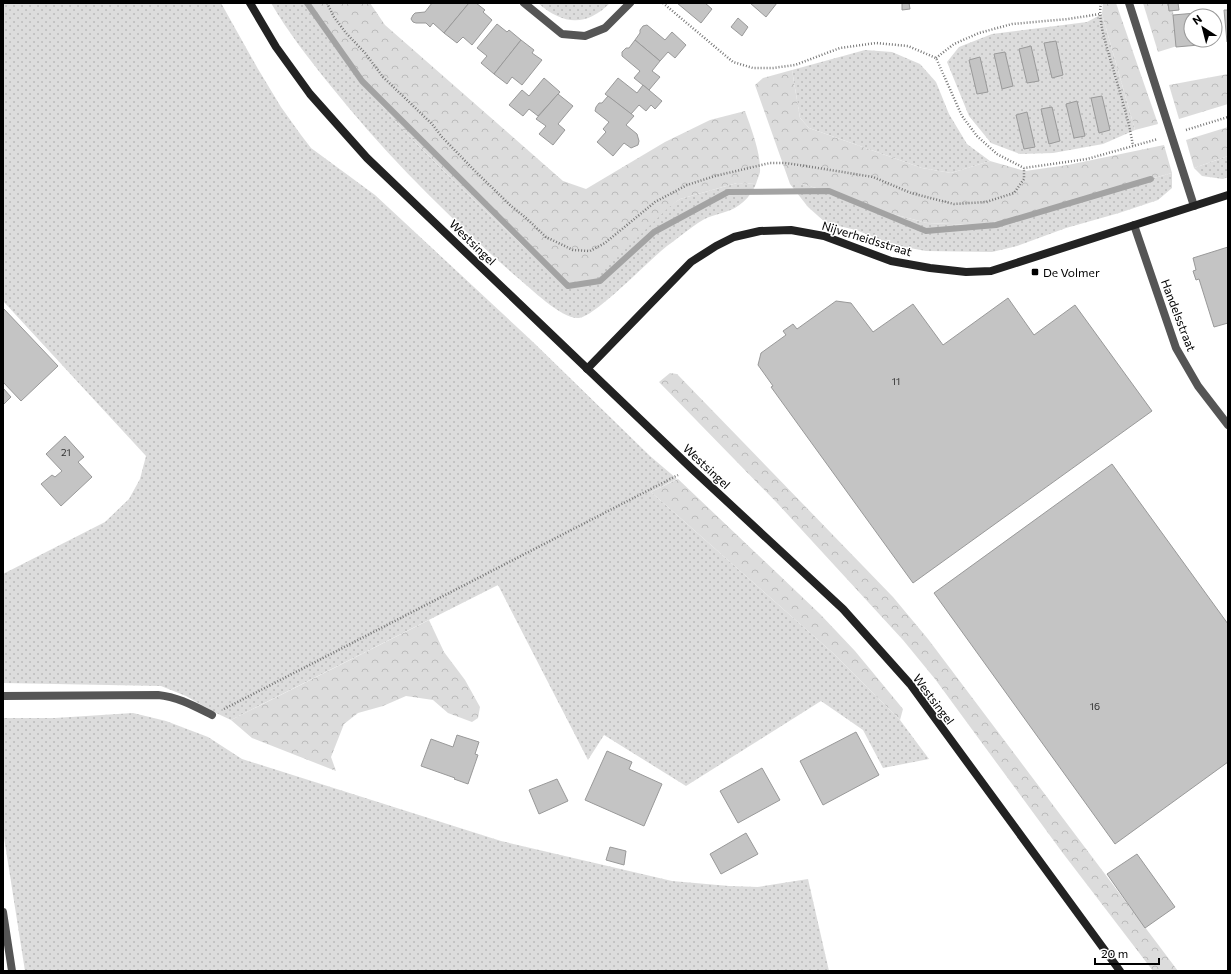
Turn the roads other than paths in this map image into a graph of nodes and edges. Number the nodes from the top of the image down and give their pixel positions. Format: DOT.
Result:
graph roads {
  1 [pos="250,3"];
  2 [pos="524,3"];
  3 [pos="630,3"];
  4 [pos="1129,3"];
  5 [pos="1228,195"];
  6 [pos="1194,206"];
  7 [pos="1134,225"];
  8 [pos="587,369"];
  9 [pos="1228,425"];
  10 [pos="3,696"];
  11 [pos="212,715"];
  12 [pos="3,912"];
  13 [pos="12,971"];
  14 [pos="1120,971"];
  1 -- 8 [label="main road, Westsingel"];
  2 -- 3 [label="street"];
  4 -- 6 [label="street"];
  5 -- 6 [label="main road, Nijverheidsstraat"];
  6 -- 7 [label="main road, Nijverheidsstraat"];
  7 -- 8 [label="main road, Nijverheidsstraat"];
  7 -- 9 [label="street, Handelsstraat"];
  8 -- 14 [label="main road, Westsingel"];
  10 -- 11 [label="street"];
  12 -- 13 [label="street"];
}
